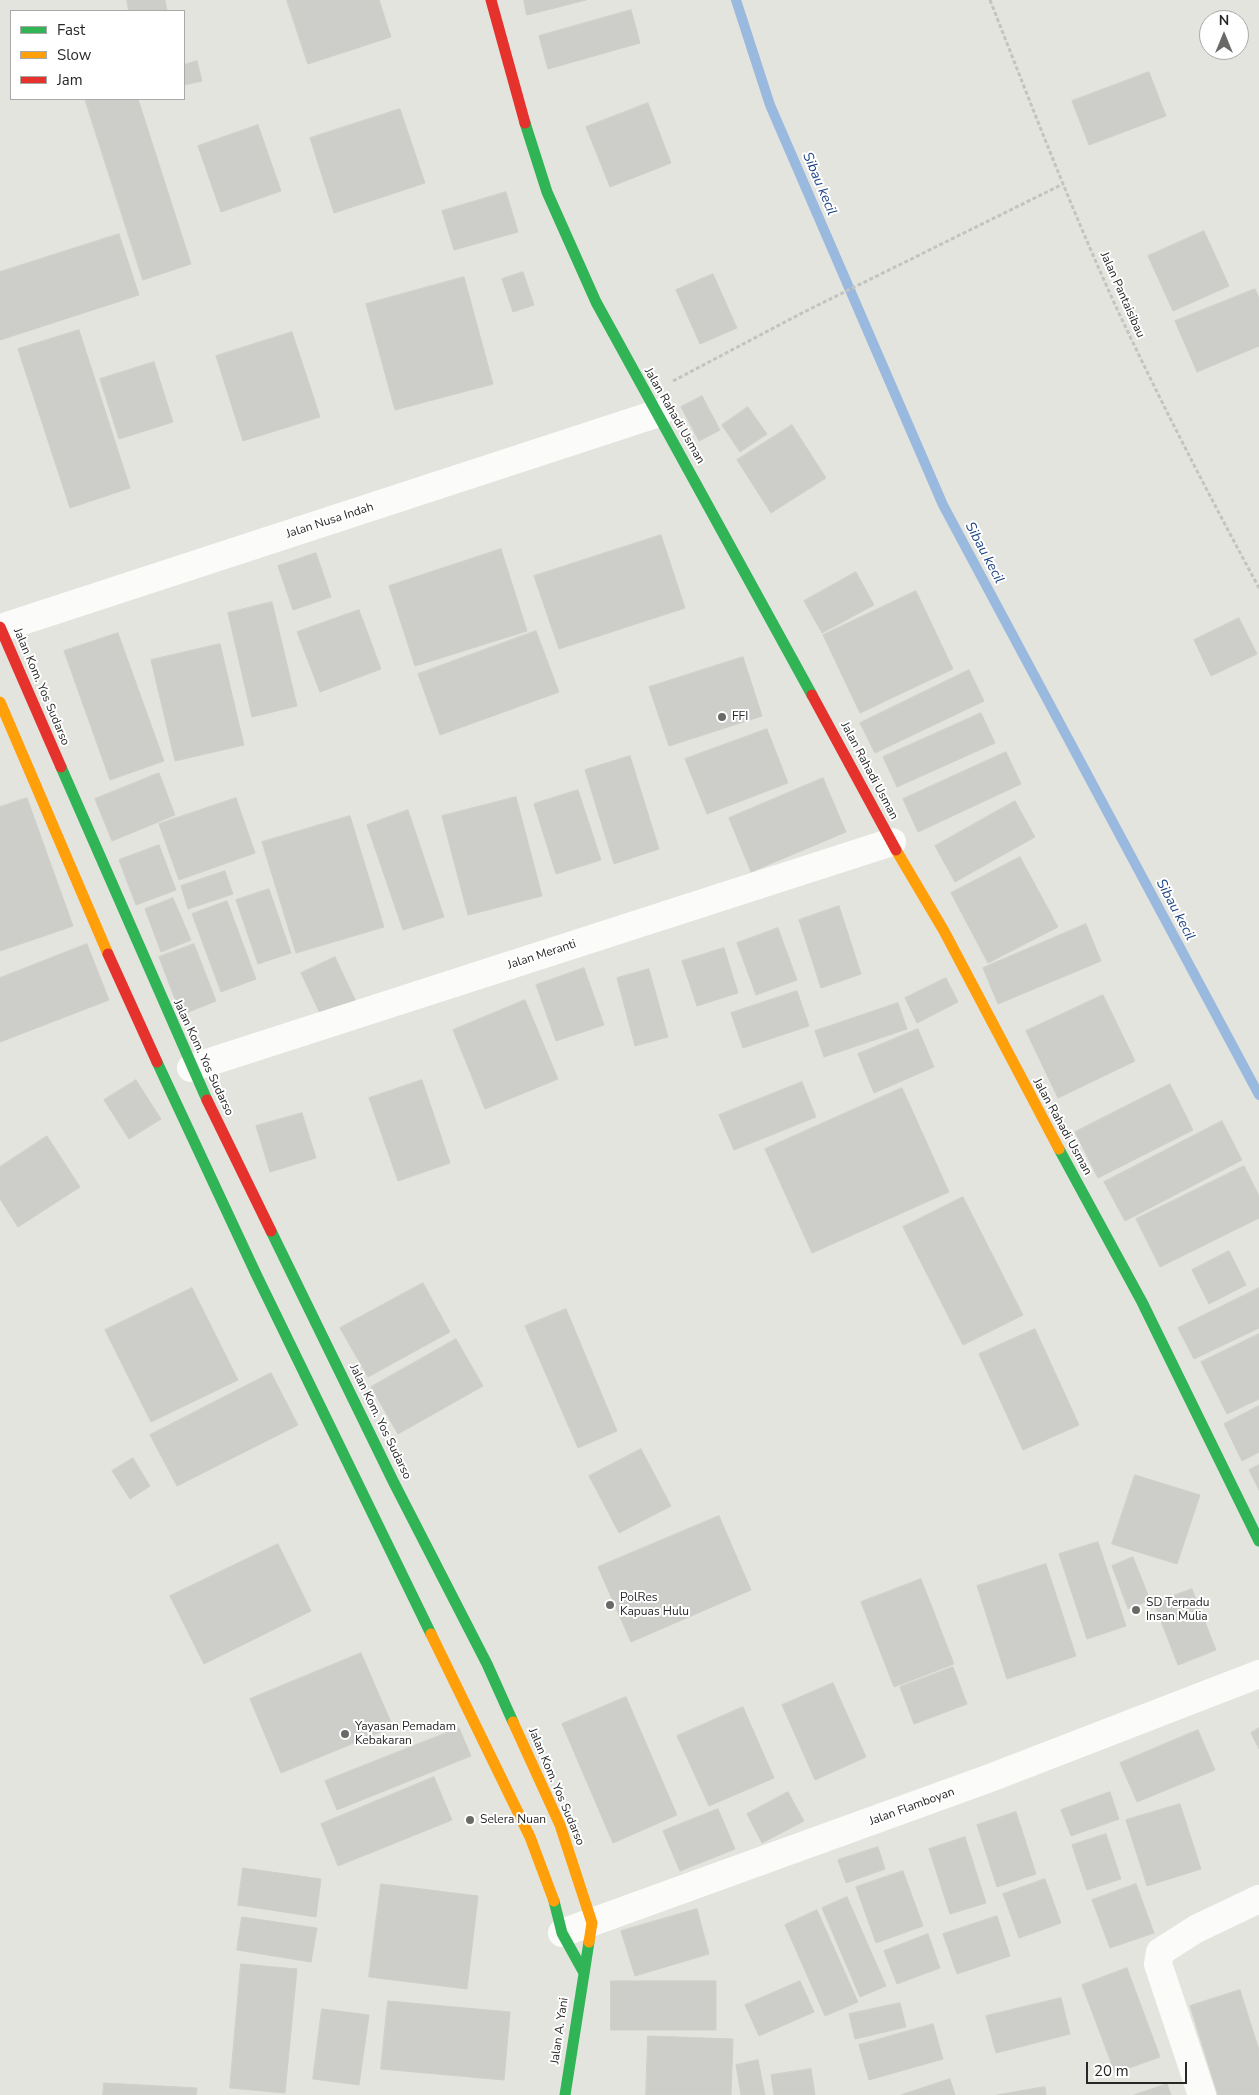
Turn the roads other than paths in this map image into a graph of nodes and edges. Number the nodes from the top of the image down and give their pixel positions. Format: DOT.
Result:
graph roads {
  1 [pos="492,0"];
  2 [pos="652,404"];
  3 [pos="0,627"];
  4 [pos="0,702"];
  5 [pos="892,842"];
  6 [pos="191,1068"];
  7 [pos="1259,1541"];
  8 [pos="1259,1674"];
  9 [pos="1259,1899"];
  10 [pos="592,1923"];
  11 [pos="562,1933"];
  12 [pos="583,1971"];
  13 [pos="565,2095"];
  14 [pos="1202,2095"];
  1 -- 2 [label="main road, Jalan Rahadi Usman"];
  2 -- 3 [label="street, Jalan Nusa Indah"];
  2 -- 5 [label="main road, Jalan Rahadi Usman"];
  3 -- 6 [label="main road, Jalan Kom. Yos Sudarso"];
  4 -- 11 [label="main road"];
  5 -- 6 [label="street, Jalan Meranti"];
  5 -- 7 [label="main road, Jalan Rahadi Usman"];
  6 -- 10 [label="main road, Jalan Kom. Yos Sudarso"];
  8 -- 10 [label="street, Jalan Flamboyan"];
  9 -- 14 [label="street"];
  10 -- 11 [label="street, Jalan Flamboyan"];
  10 -- 12 [label="main road, Jalan Kom. Yos Sudarso"];
  11 -- 12 [label="main road"];
  12 -- 13 [label="main road, Jalan A. Yani"];
}
